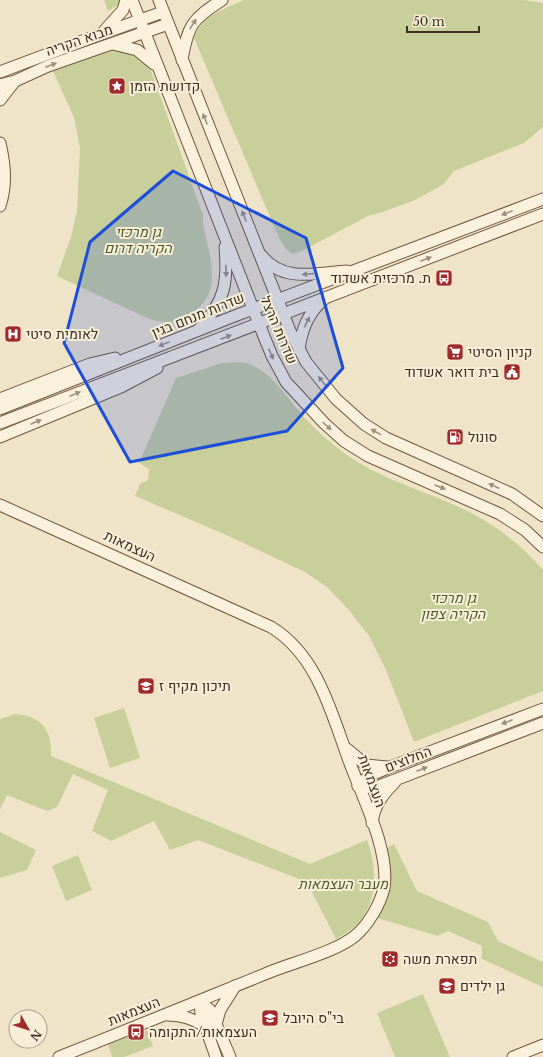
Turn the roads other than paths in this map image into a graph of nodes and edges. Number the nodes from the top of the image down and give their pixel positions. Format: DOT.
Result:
graph roads {
  1 [pos="126,0"];
  2 [pos="132,0"];
  3 [pos="159,0"];
  4 [pos="222,0"];
  5 [pos="163,12"];
  6 [pos="139,20"];
  7 [pos="168,24"];
  8 [pos="144,33"];
  9 [pos="100,34"];
  10 [pos="112,44"];
  11 [pos="182,61"];
  12 [pos="156,66"];
  13 [pos="0,67"];
  14 [pos="12,67"];
  15 [pos="0,72"];
  16 [pos="15,81"];
  17 [pos="0,84"];
  18 [pos="0,100"];
  19 [pos="0,143"];
  20 [pos="543,199"];
  21 [pos="0,206"];
  22 [pos="543,214"];
  23 [pos="223,233"];
  24 [pos="259,252"];
  25 [pos="361,269"];
  26 [pos="325,298"];
  27 [pos="278,300"];
  28 [pos="253,309"];
  29 [pos="283,314"];
  30 [pos="259,324"];
  31 [pos="198,331"];
  32 [pos="299,350"];
  33 [pos="143,353"];
  34 [pos="179,354"];
  35 [pos="0,399"];
  36 [pos="0,409"];
  37 [pos="0,423"];
  38 [pos="0,437"];
  39 [pos="0,505"];
  40 [pos="543,516"];
  41 [pos="543,546"];
  42 [pos="543,708"];
  43 [pos="543,723"];
  44 [pos="343,745"];
  45 [pos="390,767"];
  46 [pos="397,779"];
  47 [pos="358,786"];
  48 [pos="372,824"];
  49 [pos="235,986"];
  50 [pos="200,1001"];
  51 [pos="165,1014"];
  52 [pos="211,1025"];
  53 [pos="543,1045"];
  54 [pos="59,1057"];
  55 [pos="216,1057"];
  56 [pos="230,1057"];
  57 [pos="513,1057"];
  1 -- 9 [label="main road"];
  2 -- 6 [label="main road, שדרות הרצל"];
  3 -- 5 [label="main road, שדרות הרצל"];
  11 -- 4 [label="main road, one-way"];
  5 -- 6 [label="main road, מבוא הקריה"];
  5 -- 7 [label="main road, שדרות הרצל"];
  6 -- 8 [label="main road, שדרות הרצל"];
  6 -- 9 [label="main road, מבוא הקריה"];
  7 -- 8 [label="main road, מבוא הקריה"];
  7 -- 11 [label="main road, שדרות הרצל"];
  8 -- 10 [label="main road, מבוא הקריה"];
  8 -- 12 [label="main road, שדרות הרצל"];
  9 -- 14 [label="main road, מבוא הקריה"];
  10 -- 12 [label="main road"];
  16 -- 10 [label="main road, מבוא הקריה, one-way"];
  24 -- 11 [label="main road, שדרות הרצל, one-way"];
  12 -- 23 [label="main road, שדרות הרצל"];
  13 -- 14 [label="main road"];
  14 -- 15 [label="main road, מבוא הקריה"];
  16 -- 17 [label="main road, מבוא הקריה"];
  16 -- 18 [label="main road"];
  19 -- 21 [label="main road"];
  20 -- 25 [label="main road, שדרות מנחם בגין, one-way"];
  26 -- 22 [label="main road, שדרות מנחם בגין, one-way"];
  23 -- 28 [label="main road, שדרות הרצל"];
  23 -- 31 [label="main road, one-way"];
  25 -- 24 [label="main road, one-way"];
  24 -- 27 [label="main road, שדרות הרצל"];
  25 -- 27 [label="main road, שדרות מנחם בגין"];
  26 -- 29 [label="main road, שדרות מנחם בגין"];
  32 -- 26 [label="main road, one-way"];
  27 -- 28 [label="main road, שדרות מנחם בגין"];
  27 -- 29 [label="main road, שדרות הרצל"];
  28 -- 30 [label="main road, שדרות הרצל"];
  28 -- 31 [label="main road, שדרות מנחם בגין"];
  29 -- 30 [label="main road, שדרות מנחם בגין"];
  29 -- 32 [label="main road, שדרות הרצל"];
  34 -- 30 [label="main road, שדרות מנחם בגין, one-way"];
  30 -- 41 [label="main road, שדרות הרצל, one-way"];
  31 -- 33 [label="main road, שדרות מנחם בגין, one-way"];
  40 -- 32 [label="main road, שדרות הרצל, one-way"];
  33 -- 35 [label="main road"];
  33 -- 36 [label="main road, שדרות מנחם בגין"];
  37 -- 34 [label="main road, שדרות מנחם בגין, one-way"];
  38 -- 34 [label="main road, one-way"];
  39 -- 44 [label="main road, העצמאות"];
  42 -- 45 [label="main road, החלוצים, one-way"];
  46 -- 43 [label="main road, החלוצים, one-way"];
  44 -- 45 [label="main road"];
  44 -- 47 [label="main road, העצמאות"];
  45 -- 47 [label="main road, החלוצים"];
  46 -- 47 [label="main road, החלוצים"];
  46 -- 48 [label="main road"];
  47 -- 48 [label="main road, העצמאות"];
  48 -- 49 [label="main road, העצמאות"];
  49 -- 50 [label="main road, העצמאות"];
  49 -- 52 [label="main road"];
  50 -- 51 [label="main road, העצמאות"];
  50 -- 52 [label="main road"];
  51 -- 52 [label="main road"];
  51 -- 54 [label="main road, העצמאות"];
  52 -- 55 [label="main road"];
  52 -- 56 [label="main road"];
  53 -- 57 [label="main road"];
}
